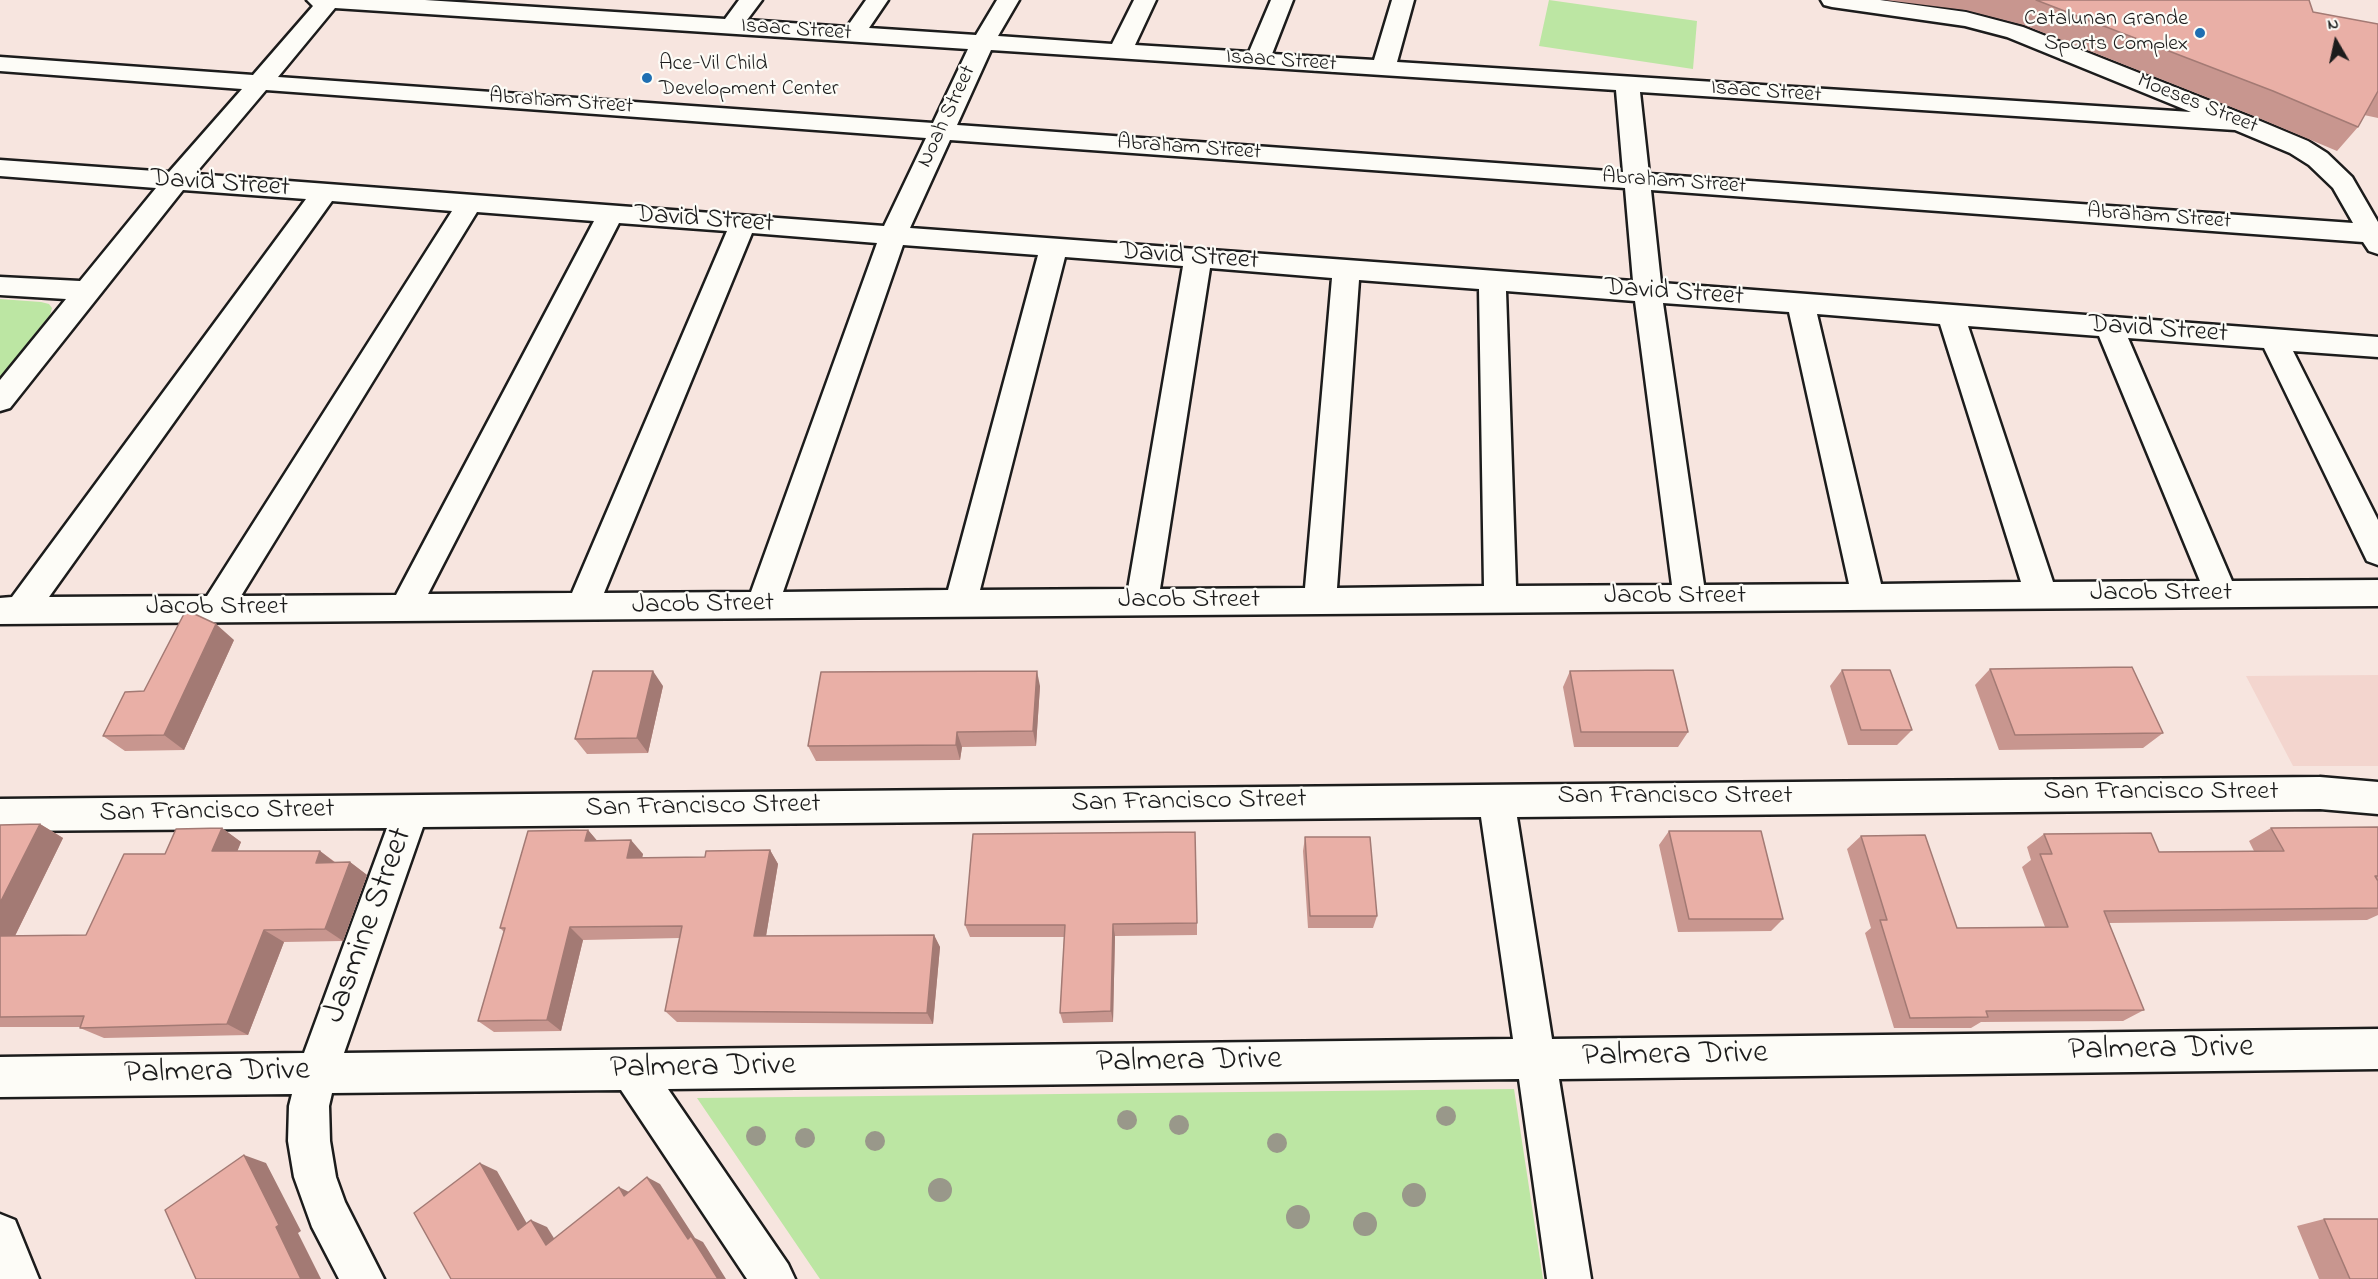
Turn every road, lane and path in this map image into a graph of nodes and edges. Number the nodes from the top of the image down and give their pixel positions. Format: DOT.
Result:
graph roads {
  1 [pos="318,0"];
  2 [pos="622,0"];
  3 [pos="751,0"];
  4 [pos="877,0"];
  5 [pos="1008,0"];
  6 [pos="1145,0"];
  7 [pos="1282,0"];
  8 [pos="1403,0"];
  9 [pos="1832,0"];
  10 [pos="329,1"];
  11 [pos="491,5"];
  12 [pos="606,18"];
  13 [pos="731,26"];
  14 [pos="853,34"];
  15 [pos="983,42"];
  16 [pos="1120,51"];
  17 [pos="1258,60"];
  18 [pos="0,64"];
  19 [pos="1383,68"];
  20 [pos="259,82"];
  21 [pos="1627,84"];
  22 [pos="2244,123"];
  23 [pos="942,131"];
  24 [pos="0,168"];
  25 [pos="176,181"];
  26 [pos="1636,181"];
  27 [pos="325,192"];
  28 [pos="470,203"];
  29 [pos="611,214"];
  30 [pos="743,224"];
  31 [pos="893,235"];
  32 [pos="2376,237"];
  33 [pos="1054,247"];
  34 [pos="1198,258"];
  35 [pos="1346,269"];
  36 [pos="1492,280"];
  37 [pos="0,286"];
  38 [pos="87,291"];
  39 [pos="1648,292"];
  40 [pos="1801,304"];
  41 [pos="1952,315"];
  42 [pos="2109,327"];
  43 [pos="2273,339"];
  44 [pos="2378,347"];
  45 [pos="0,400"];
  46 [pos="2378,552"];
  47 [pos="2378,593"];
  48 [pos="2221,594"];
  49 [pos="2041,596"];
  50 [pos="1868,597"];
  51 [pos="1690,598"];
  52 [pos="1500,599"];
  53 [pos="1320,601"];
  54 [pos="1142,602"];
  55 [pos="961,603"];
  56 [pos="762,605"];
  57 [pos="582,607"];
  58 [pos="405,608"];
  59 [pos="216,609"];
  60 [pos="10,611"];
  61 [pos="2378,798"];
  62 [pos="1496,799"];
  63 [pos="411,811"];
  64 [pos="0,815"];
  65 [pos="2378,1049"];
  66 [pos="1535,1059"];
  67 [pos="631,1070"];
  68 [pos="316,1073"];
  69 [pos="0,1077"];
  70 [pos="0,1235"];
  71 [pos="17,1279"];
  72 [pos="362,1279"];
  73 [pos="773,1279"];
  74 [pos="1569,1279"];
  1 -- 10 [label="street, Isaac Street"];
  2 -- 12 [label="street"];
  3 -- 13 [label="street"];
  4 -- 14 [label="street"];
  5 -- 15 [label="street, Noah Street"];
  6 -- 16 [label="street"];
  7 -- 17 [label="street"];
  8 -- 19 [label="street"];
  9 -- 22 [label="street, Moeses Street"];
  10 -- 11 [label="street, Isaac Street"];
  10 -- 20 [label="street"];
  11 -- 12 [label="street, Isaac Street"];
  12 -- 13 [label="street, Isaac Street"];
  13 -- 14 [label="street, Isaac Street"];
  14 -- 15 [label="street, Isaac Street"];
  15 -- 16 [label="street, Isaac Street"];
  15 -- 23 [label="street, Noah Street"];
  16 -- 17 [label="street, Isaac Street"];
  17 -- 19 [label="street, Isaac Street"];
  18 -- 20 [label="street, Abraham Street"];
  19 -- 21 [label="street, Isaac Street"];
  20 -- 23 [label="street, Abraham Street"];
  20 -- 25 [label="street"];
  21 -- 22 [label="street, Isaac Street"];
  21 -- 26 [label="street"];
  22 -- 32 [label="street, Moeses Street"];
  23 -- 26 [label="street, Abraham Street"];
  23 -- 31 [label="street, Noah Street"];
  24 -- 25 [label="street, David Street"];
  25 -- 27 [label="street, David Street"];
  25 -- 38 [label="street"];
  26 -- 32 [label="street, Abraham Street"];
  26 -- 39 [label="street"];
  27 -- 28 [label="street, David Street"];
  27 -- 60 [label="street"];
  28 -- 29 [label="street, David Street"];
  28 -- 59 [label="street"];
  29 -- 30 [label="street, David Street"];
  29 -- 58 [label="street"];
  30 -- 31 [label="street, David Street"];
  30 -- 57 [label="street"];
  31 -- 33 [label="street, David Street"];
  31 -- 56 [label="street, Noah Street"];
  33 -- 34 [label="street, David Street"];
  33 -- 55 [label="street"];
  34 -- 35 [label="street, David Street"];
  34 -- 54 [label="street"];
  35 -- 36 [label="street, David Street"];
  35 -- 53 [label="street"];
  36 -- 39 [label="street, David Street"];
  36 -- 52 [label="street"];
  37 -- 38 [label="street"];
  38 -- 45 [label="street"];
  39 -- 40 [label="street, David Street"];
  39 -- 51 [label="street"];
  40 -- 41 [label="street, David Street"];
  40 -- 50 [label="street"];
  41 -- 42 [label="street, David Street"];
  41 -- 49 [label="street"];
  42 -- 43 [label="street, David Street"];
  42 -- 48 [label="street"];
  43 -- 44 [label="street, David Street"];
  43 -- 46 [label="street"];
  47 -- 48 [label="street, Jacob Street"];
  48 -- 49 [label="street, Jacob Street"];
  49 -- 50 [label="street, Jacob Street"];
  50 -- 51 [label="street, Jacob Street"];
  51 -- 52 [label="street, Jacob Street"];
  52 -- 53 [label="street, Jacob Street"];
  53 -- 54 [label="street, Jacob Street"];
  54 -- 55 [label="street, Jacob Street"];
  55 -- 56 [label="street, Jacob Street"];
  56 -- 57 [label="street, Jacob Street"];
  57 -- 58 [label="street, Jacob Street"];
  58 -- 59 [label="street, Jacob Street"];
  59 -- 60 [label="street, Jacob Street"];
  61 -- 62 [label="street, San Francisco Street"];
  62 -- 63 [label="street, San Francisco Street"];
  62 -- 66 [label="street"];
  63 -- 64 [label="street, San Francisco Street"];
  63 -- 68 [label="street, Jasmine Street"];
  65 -- 66 [label="street, Palmera Drive"];
  66 -- 67 [label="street, Palmera Drive"];
  66 -- 74 [label="street"];
  67 -- 68 [label="street, Palmera Drive"];
  67 -- 73 [label="street"];
  68 -- 69 [label="street, Palmera Drive"];
  68 -- 72 [label="street, Jasmine Street"];
  70 -- 71 [label="street"];
}
